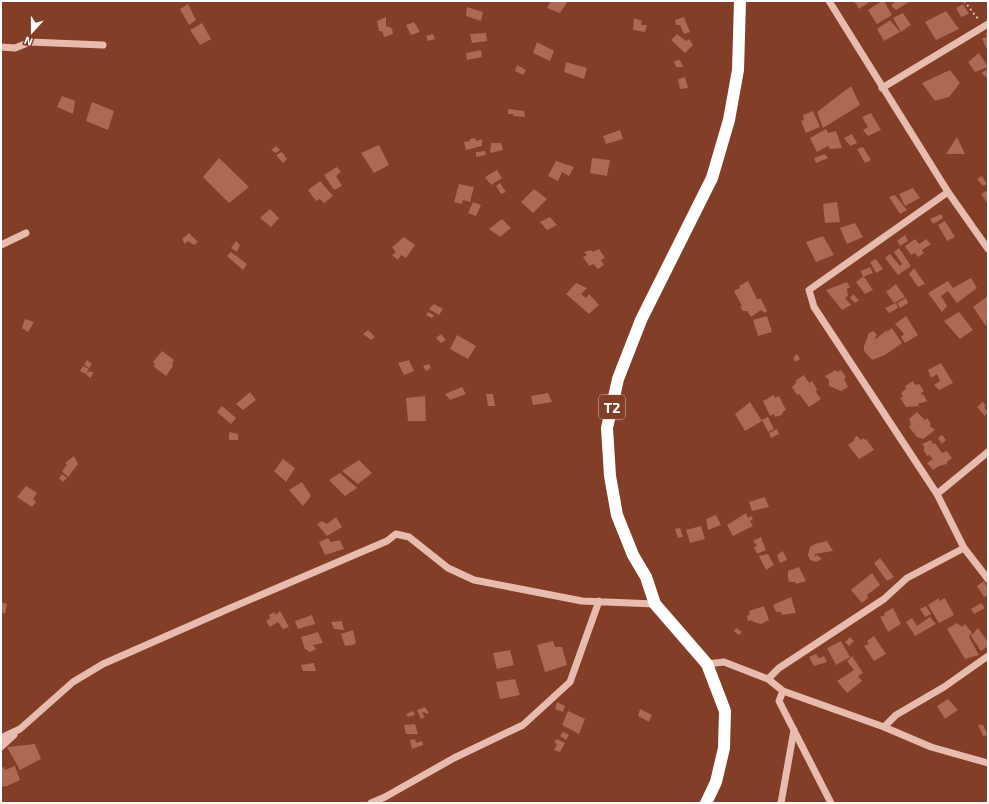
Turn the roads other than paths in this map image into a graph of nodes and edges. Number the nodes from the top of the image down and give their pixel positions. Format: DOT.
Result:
graph roads {
  1 [pos="740,1"];
  2 [pos="829,1"];
  3 [pos="986,25"];
  4 [pos="103,45"];
  5 [pos="1,47"];
  6 [pos="882,88"];
  7 [pos="948,192"];
  8 [pos="26,233"];
  9 [pos="1,245"];
  10 [pos="988,250"];
  11 [pos="988,452"];
  12 [pos="937,494"];
  13 [pos="964,548"];
  14 [pos="988,579"];
  15 [pos="599,601"];
  16 [pos="655,604"];
  17 [pos="988,656"];
  18 [pos="707,664"];
  19 [pos="768,679"];
  20 [pos="783,691"];
  21 [pos="884,727"];
  22 [pos="20,729"];
  23 [pos="794,730"];
  24 [pos="1,738"];
  25 [pos="1,747"];
  26 [pos="988,763"];
  27 [pos="371,803"];
  28 [pos="706,803"];
  29 [pos="781,803"];
  30 [pos="831,803"];
  1 -- 16 [label="highway, T2"];
  2 -- 6 [label="street"];
  3 -- 6 [label="street"];
  4 -- 5 [label="street"];
  6 -- 7 [label="street"];
  7 -- 10 [label="street"];
  7 -- 12 [label="street"];
  8 -- 9 [label="street"];
  11 -- 12 [label="street"];
  12 -- 13 [label="street"];
  13 -- 14 [label="street"];
  13 -- 19 [label="street"];
  15 -- 16 [label="street"];
  15 -- 22 [label="street"];
  15 -- 27 [label="street"];
  16 -- 18 [label="highway, T2"];
  17 -- 21 [label="street"];
  18 -- 19 [label="street"];
  18 -- 28 [label="highway, T2"];
  19 -- 20 [label="street"];
  20 -- 21 [label="street"];
  20 -- 23 [label="street"];
  21 -- 26 [label="street"];
  22 -- 24 [label="street"];
  22 -- 25 [label="street"];
  23 -- 29 [label="street"];
  23 -- 30 [label="street"];
}
